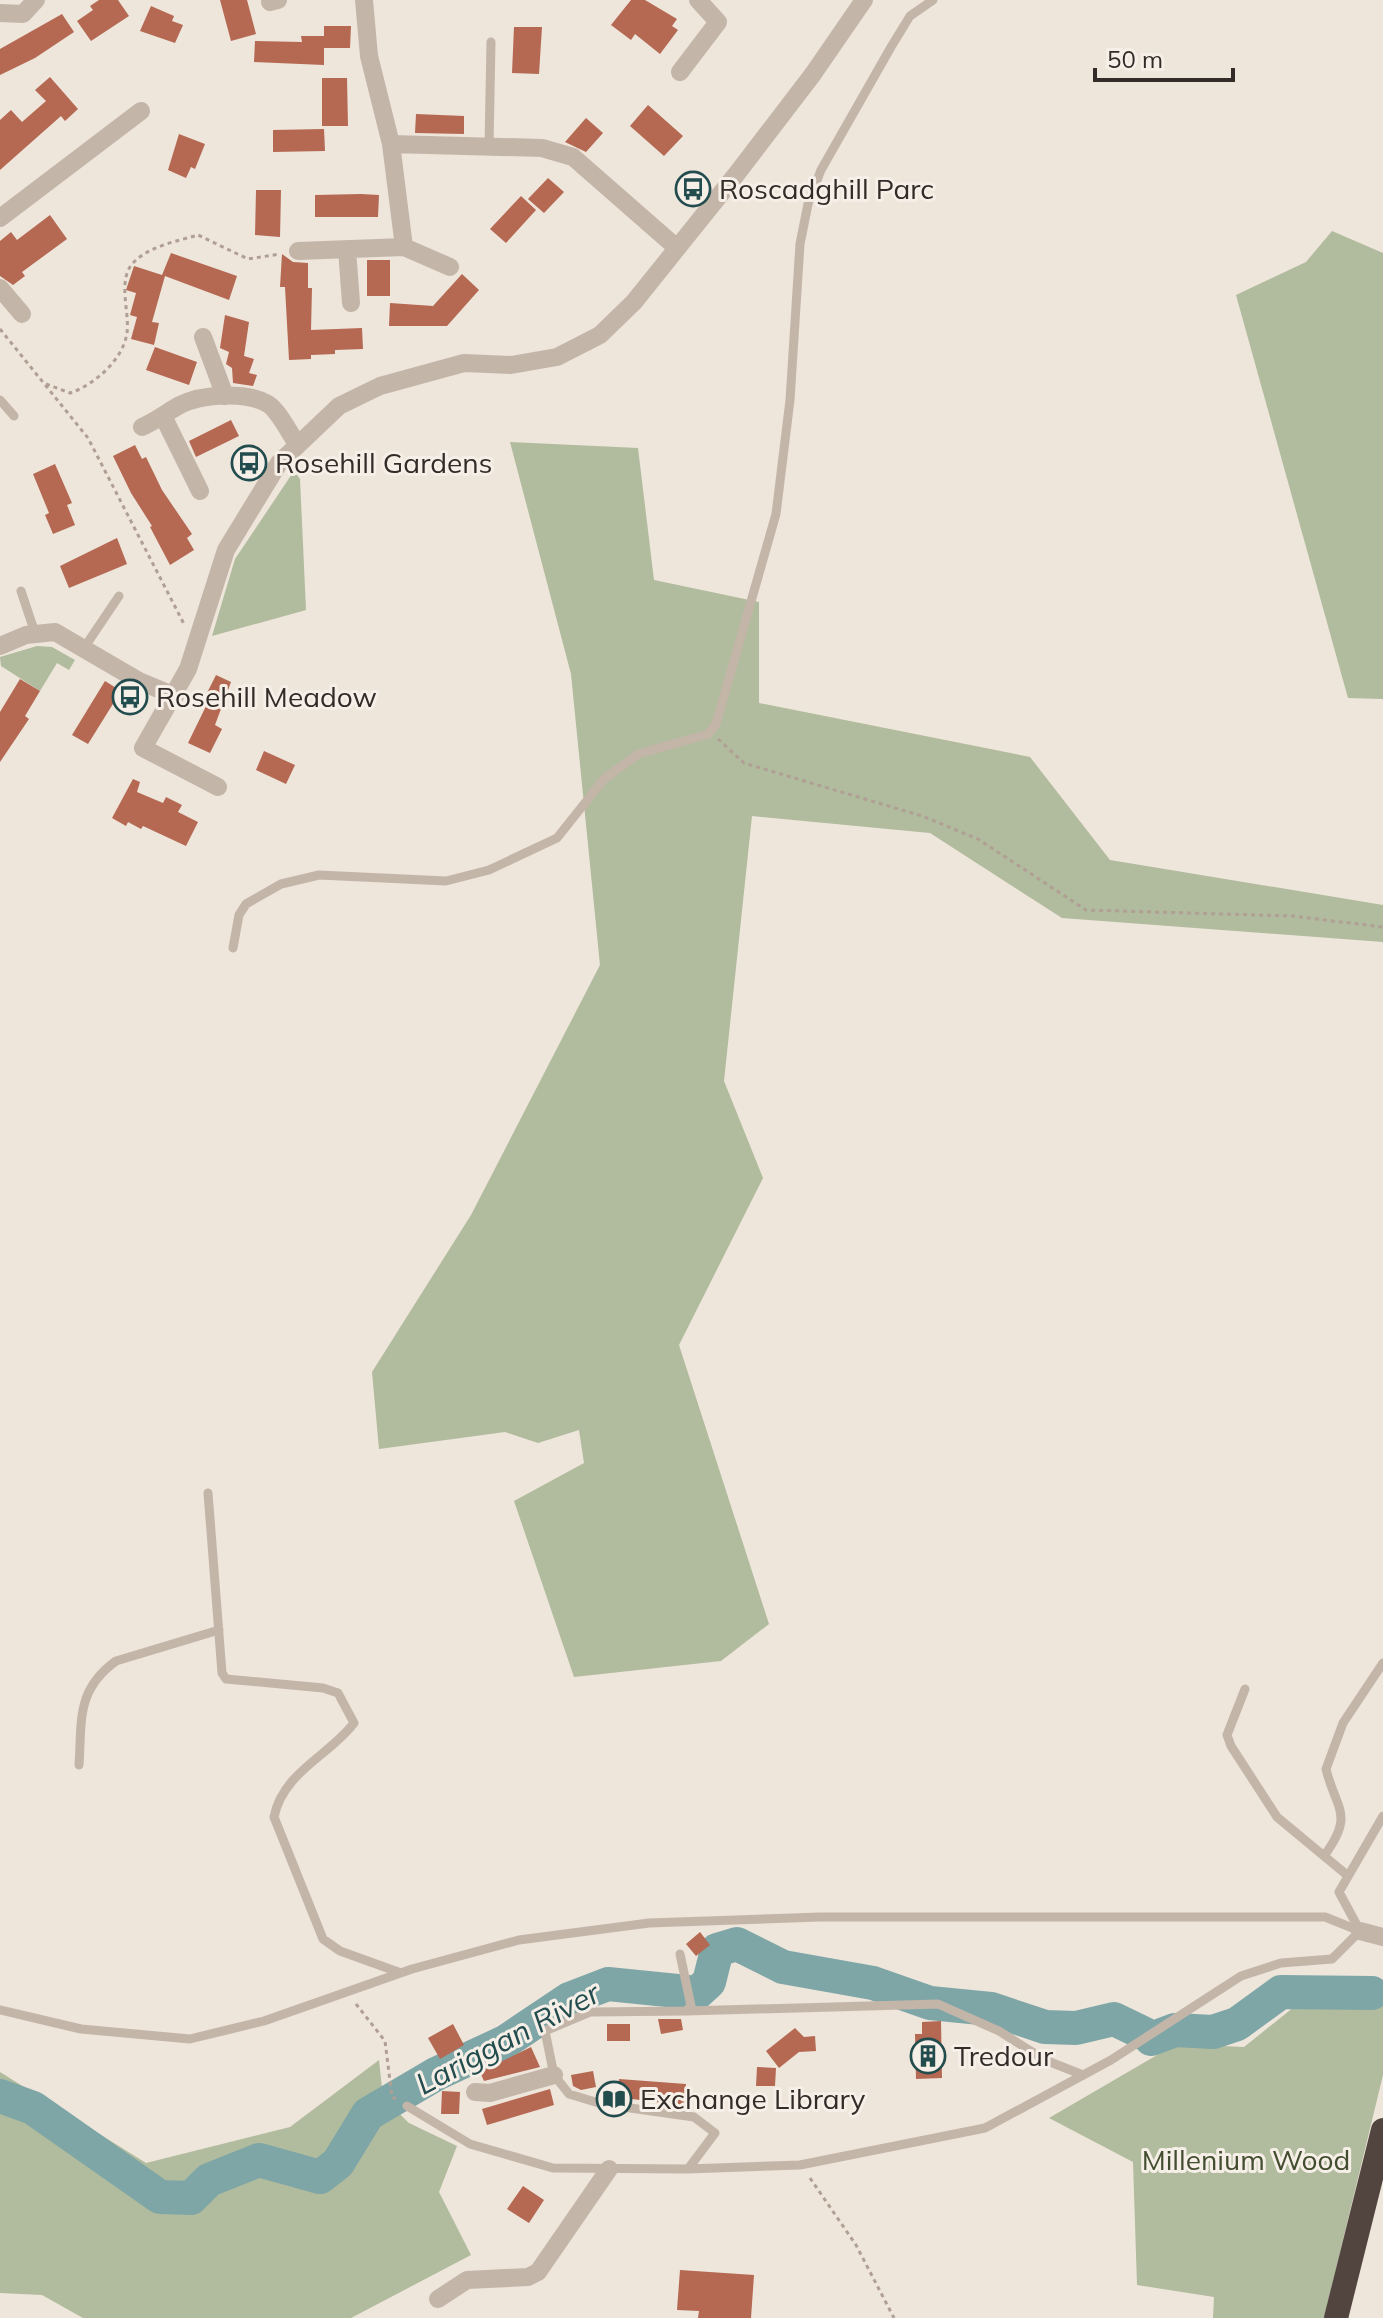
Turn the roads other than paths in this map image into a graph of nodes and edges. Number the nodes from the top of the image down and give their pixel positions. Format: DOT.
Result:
graph roads {
  1 [pos="36,0"];
  2 [pos="364,0"];
  3 [pos="698,0"];
  4 [pos="864,0"];
  5 [pos="933,0"];
  6 [pos="0,13"];
  7 [pos="491,42"];
  8 [pos="680,72"];
  9 [pos="141,111"];
  10 [pos="391,144"];
  11 [pos="489,146"];
  12 [pos="0,218"];
  13 [pos="404,247"];
  14 [pos="677,248"];
  15 [pos="347,249"];
  16 [pos="298,251"];
  17 [pos="450,267"];
  18 [pos="0,288"];
  19 [pos="351,303"];
  20 [pos="22,314"];
  21 [pos="203,337"];
  22 [pos="225,396"];
  23 [pos="0,400"];
  24 [pos="14,416"];
  25 [pos="164,418"];
  26 [pos="142,427"];
  27 [pos="298,445"];
  28 [pos="200,491"];
  29 [pos="21,591"];
  30 [pos="119,596"];
  31 [pos="35,633"];
  32 [pos="0,646"];
  33 [pos="84,648"];
  34 [pos="175,696"];
  35 [pos="218,787"];
  36 [pos="233,948"];
  37 [pos="208,1493"];
  38 [pos="219,1630"];
  39 [pos="1383,1663"];
  40 [pos="1245,1689"];
  41 [pos="79,1765"];
  42 [pos="1383,1816"];
  43 [pos="1324,1856"];
  44 [pos="1347,1875"];
  45 [pos="1360,1931"];
  46 [pos="1383,1937"];
  47 [pos="680,1954"];
  48 [pos="401,1973"];
  49 [pos="688,2008"];
  50 [pos="0,2010"];
  51 [pos="554,2075"];
  52 [pos="1083,2075"];
  53 [pos="475,2092"];
  54 [pos="407,2106"];
  55 [pos="1383,2130"];
  56 [pos="609,2169"];
  57 [pos="688,2169"];
  58 [pos="438,2299"];
  59 [pos="1336,2318"];
  1 -- 6 [label="street"];
  2 -- 10 [label="street"];
  3 -- 8 [label="street"];
  4 -- 14 [label="street"];
  5 -- 36 [label="lane"];
  7 -- 11 [label="lane"];
  9 -- 12 [label="street"];
  10 -- 11 [label="street"];
  10 -- 13 [label="street"];
  11 -- 14 [label="street"];
  13 -- 15 [label="street"];
  13 -- 17 [label="street"];
  14 -- 27 [label="street"];
  15 -- 16 [label="street"];
  15 -- 19 [label="street"];
  18 -- 20 [label="street"];
  21 -- 22 [label="street"];
  22 -- 25 [label="street"];
  22 -- 27 [label="street"];
  23 -- 24 [label="lane"];
  25 -- 26 [label="street"];
  25 -- 28 [label="street"];
  27 -- 34 [label="street"];
  29 -- 31 [label="lane"];
  30 -- 33 [label="lane"];
  31 -- 32 [label="street"];
  31 -- 33 [label="street"];
  33 -- 34 [label="street"];
  34 -- 35 [label="street"];
  37 -- 38 [label="lane"];
  38 -- 41 [label="lane"];
  38 -- 48 [label="lane"];
  39 -- 43 [label="lane"];
  40 -- 43 [label="lane"];
  42 -- 44 [label="lane"];
  43 -- 44 [label="lane"];
  44 -- 45 [label="lane"];
  45 -- 46 [label="street"];
  45 -- 48 [label="lane"];
  45 -- 52 [label="lane"];
  47 -- 49 [label="lane"];
  48 -- 50 [label="lane"];
  49 -- 51 [label="lane"];
  49 -- 52 [label="lane"];
  51 -- 53 [label="street"];
  51 -- 57 [label="lane"];
  52 -- 57 [label="lane"];
  54 -- 56 [label="lane"];
  55 -- 59 [label="highway"];
  56 -- 57 [label="lane"];
  56 -- 58 [label="street"];
}
